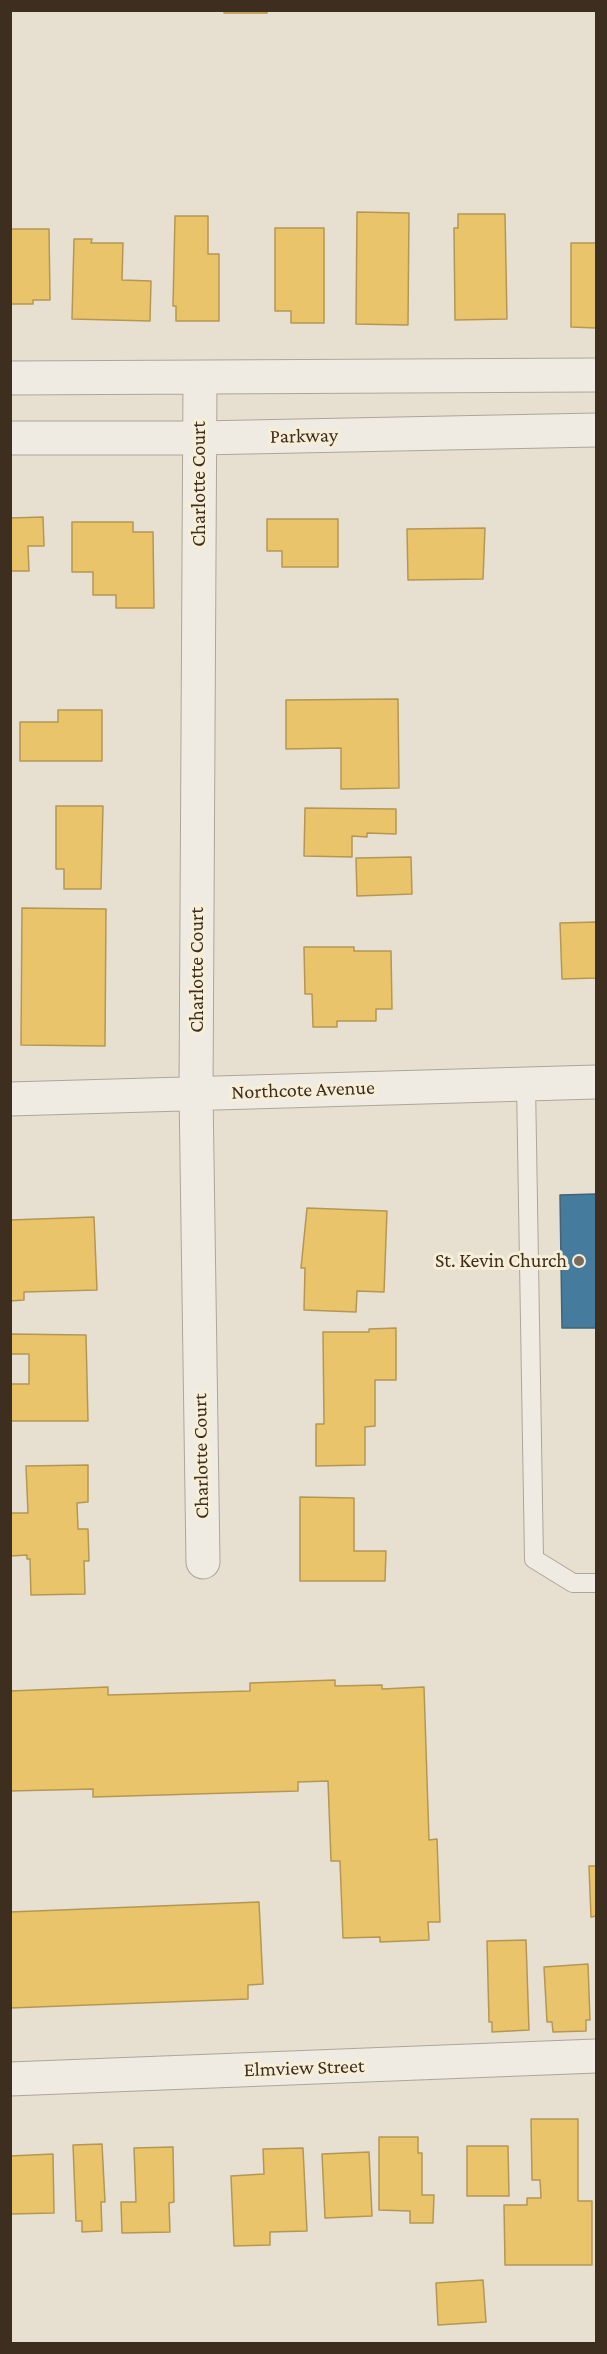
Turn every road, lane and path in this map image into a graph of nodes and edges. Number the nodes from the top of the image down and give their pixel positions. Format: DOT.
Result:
graph roads {
  1 [pos="597,375"];
  2 [pos="10,378"];
  3 [pos="200,378"];
  4 [pos="597,430"];
  5 [pos="10,438"];
  6 [pos="199,438"];
  7 [pos="597,1082"];
  8 [pos="526,1084"];
  9 [pos="196,1092"];
  10 [pos="10,1099"];
  11 [pos="203,1562"];
  12 [pos="597,1583"];
  13 [pos="597,2056"];
  14 [pos="10,2079"];
  1 -- 3 [label="street"];
  2 -- 3 [label="street"];
  3 -- 6 [label="street, Charlotte Court"];
  4 -- 6 [label="street, Parkway"];
  5 -- 6 [label="street, Parkway"];
  6 -- 9 [label="street, Charlotte Court"];
  7 -- 8 [label="street, Northcote Avenue"];
  8 -- 9 [label="street, Northcote Avenue"];
  8 -- 12 [label="lane"];
  9 -- 10 [label="street, Northcote Avenue"];
  9 -- 11 [label="street, Charlotte Court"];
  13 -- 14 [label="street, Elmview Street"];
}
